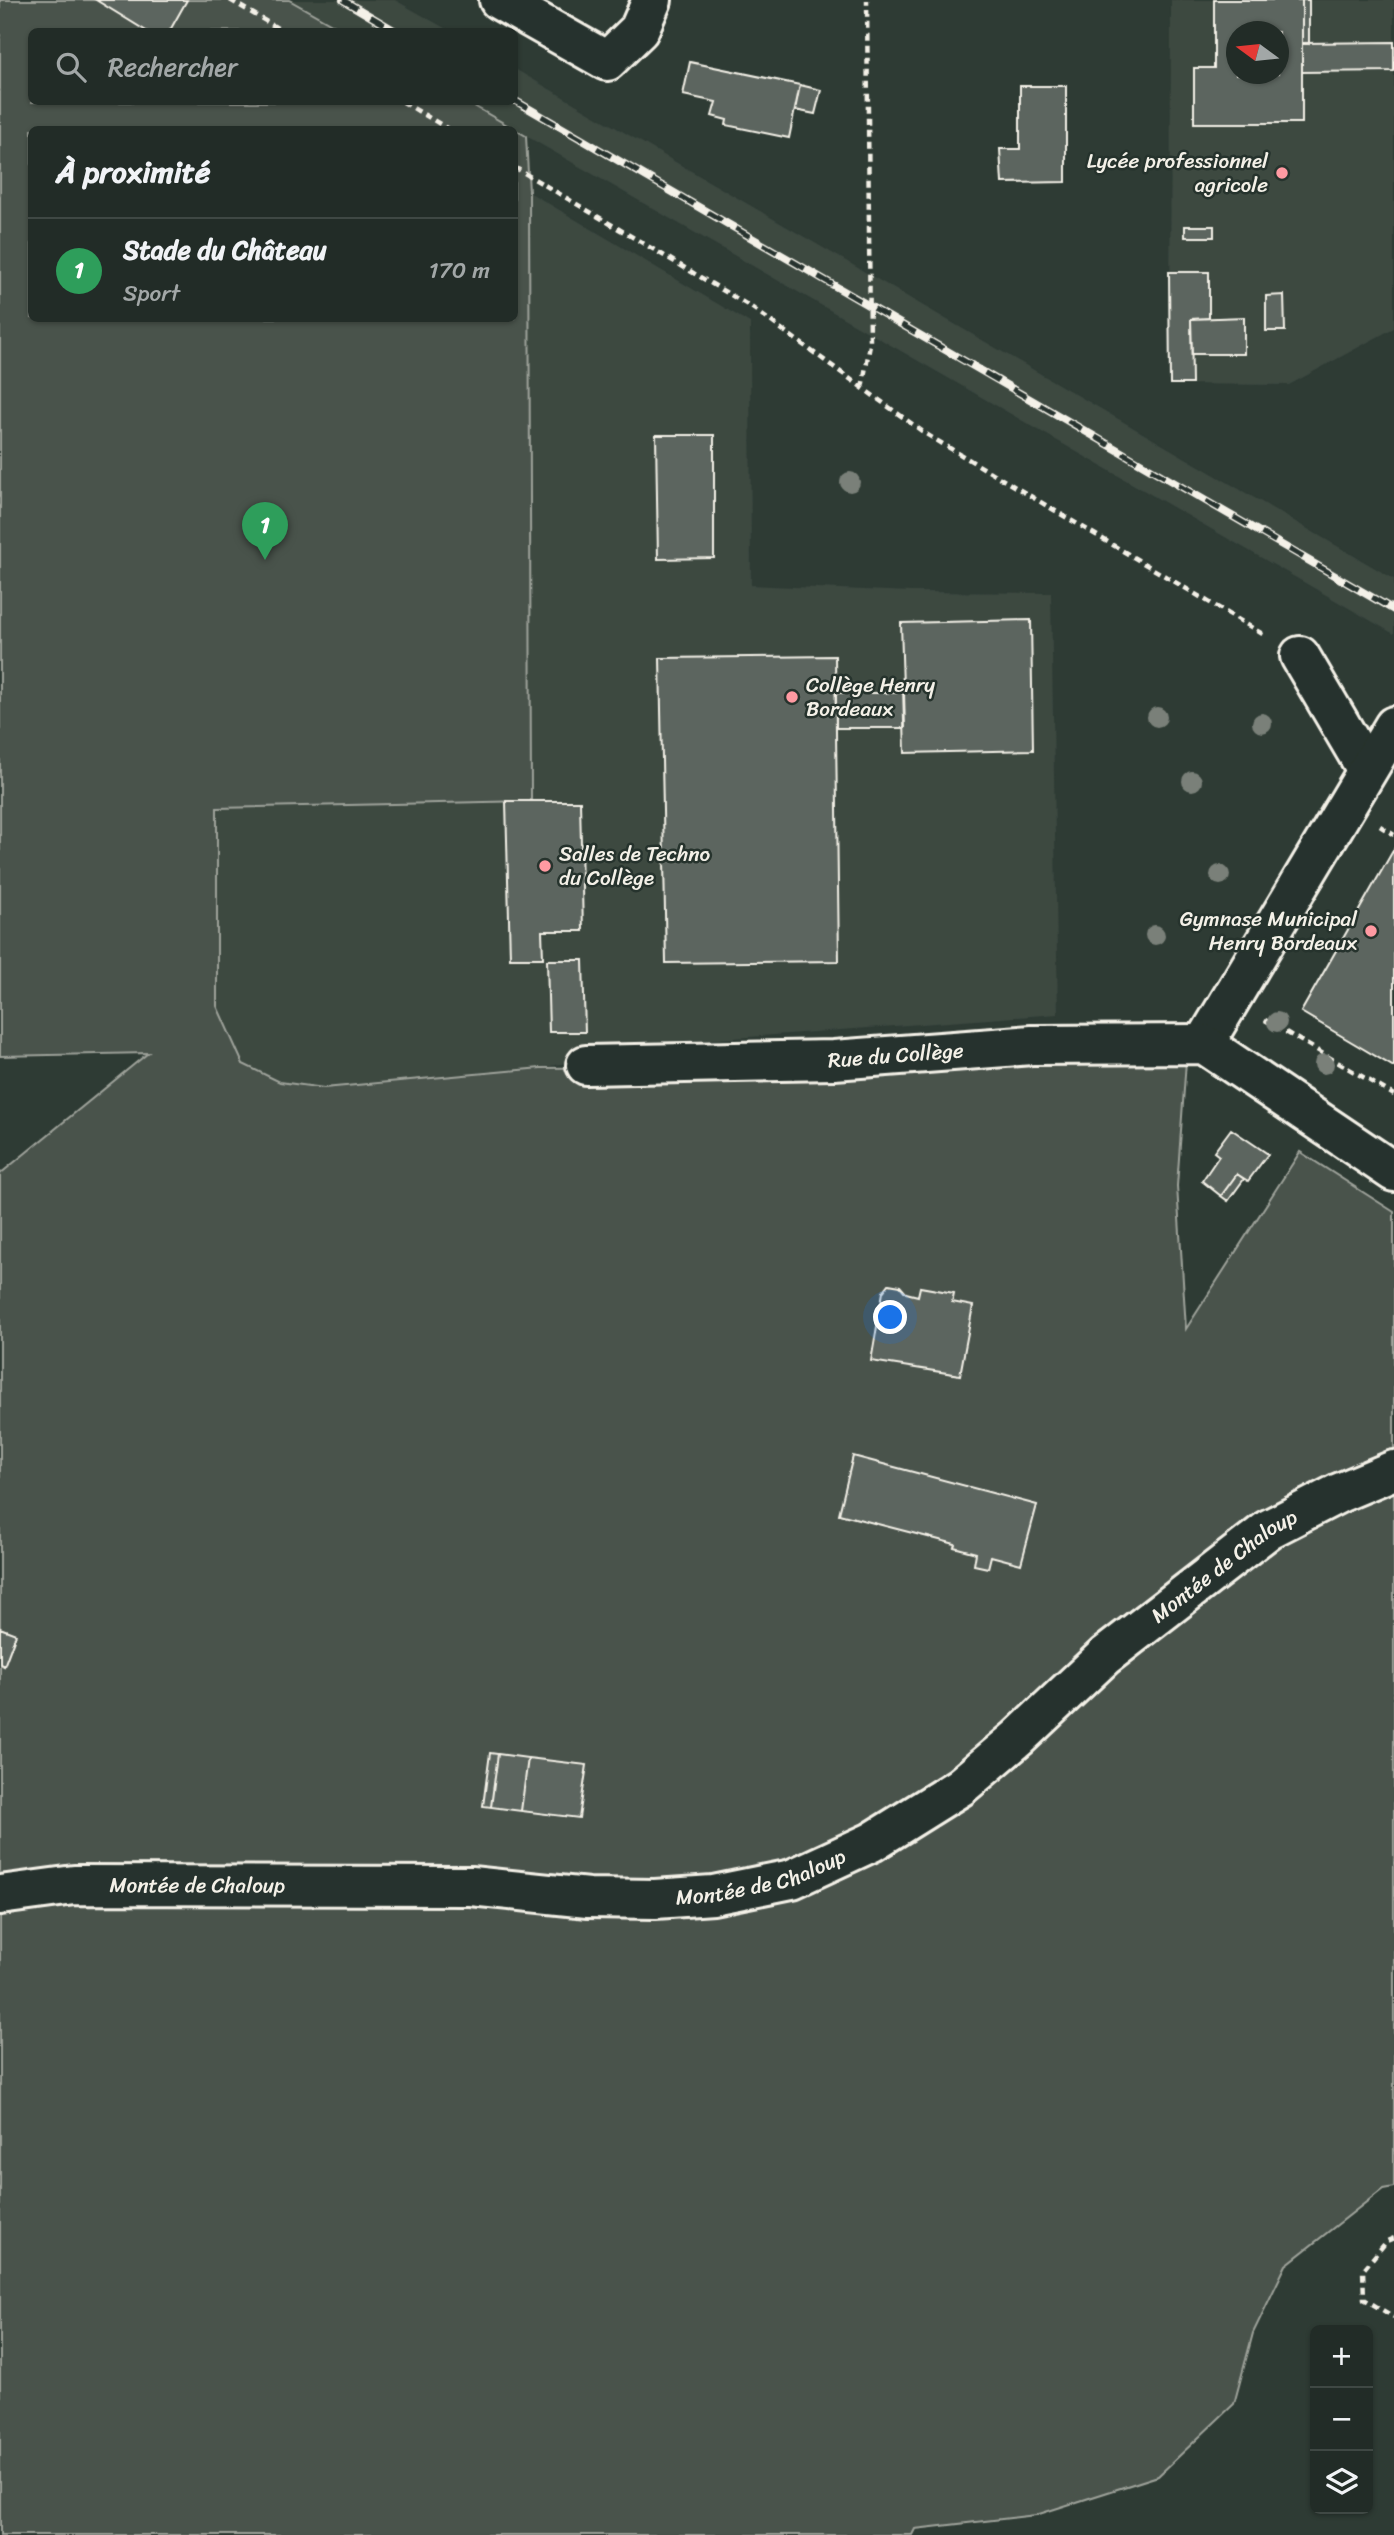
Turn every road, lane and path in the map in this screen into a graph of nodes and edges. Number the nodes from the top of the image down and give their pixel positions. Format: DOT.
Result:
graph roads {
  1 [pos="230,0"];
  2 [pos="499,0"];
  3 [pos="652,0"];
  4 [pos="867,0"];
  5 [pos="277,28"];
  6 [pos="408,105"];
  7 [pos="443,126"];
  8 [pos="518,169"];
  9 [pos="862,388"];
  10 [pos="1300,656"];
  11 [pos="1394,726"];
  12 [pos="1367,770"];
  13 [pos="1268,1022"];
  14 [pos="1204,1044"];
  15 [pos="586,1066"];
  16 [pos="1394,1095"];
  17 [pos="1394,1172"];
  18 [pos="1394,1470"];
  19 [pos="0,1895"];
  20 [pos="1394,2238"];
  21 [pos="1394,2317"];
  1 -- 5 [label="path"];
  2 -- 3 [label="main road"];
  4 -- 9 [label="path"];
  6 -- 7 [label="path"];
  8 -- 9 [label="path"];
  9 -- 10 [label="path"];
  10 -- 12 [label="main road"];
  11 -- 12 [label="main road"];
  12 -- 14 [label="main road"];
  13 -- 16 [label="path"];
  14 -- 15 [label="main road, Rue du Collège"];
  14 -- 17 [label="main road"];
  18 -- 19 [label="main road, Montée de Chaloup"];
  20 -- 21 [label="path"];
}
